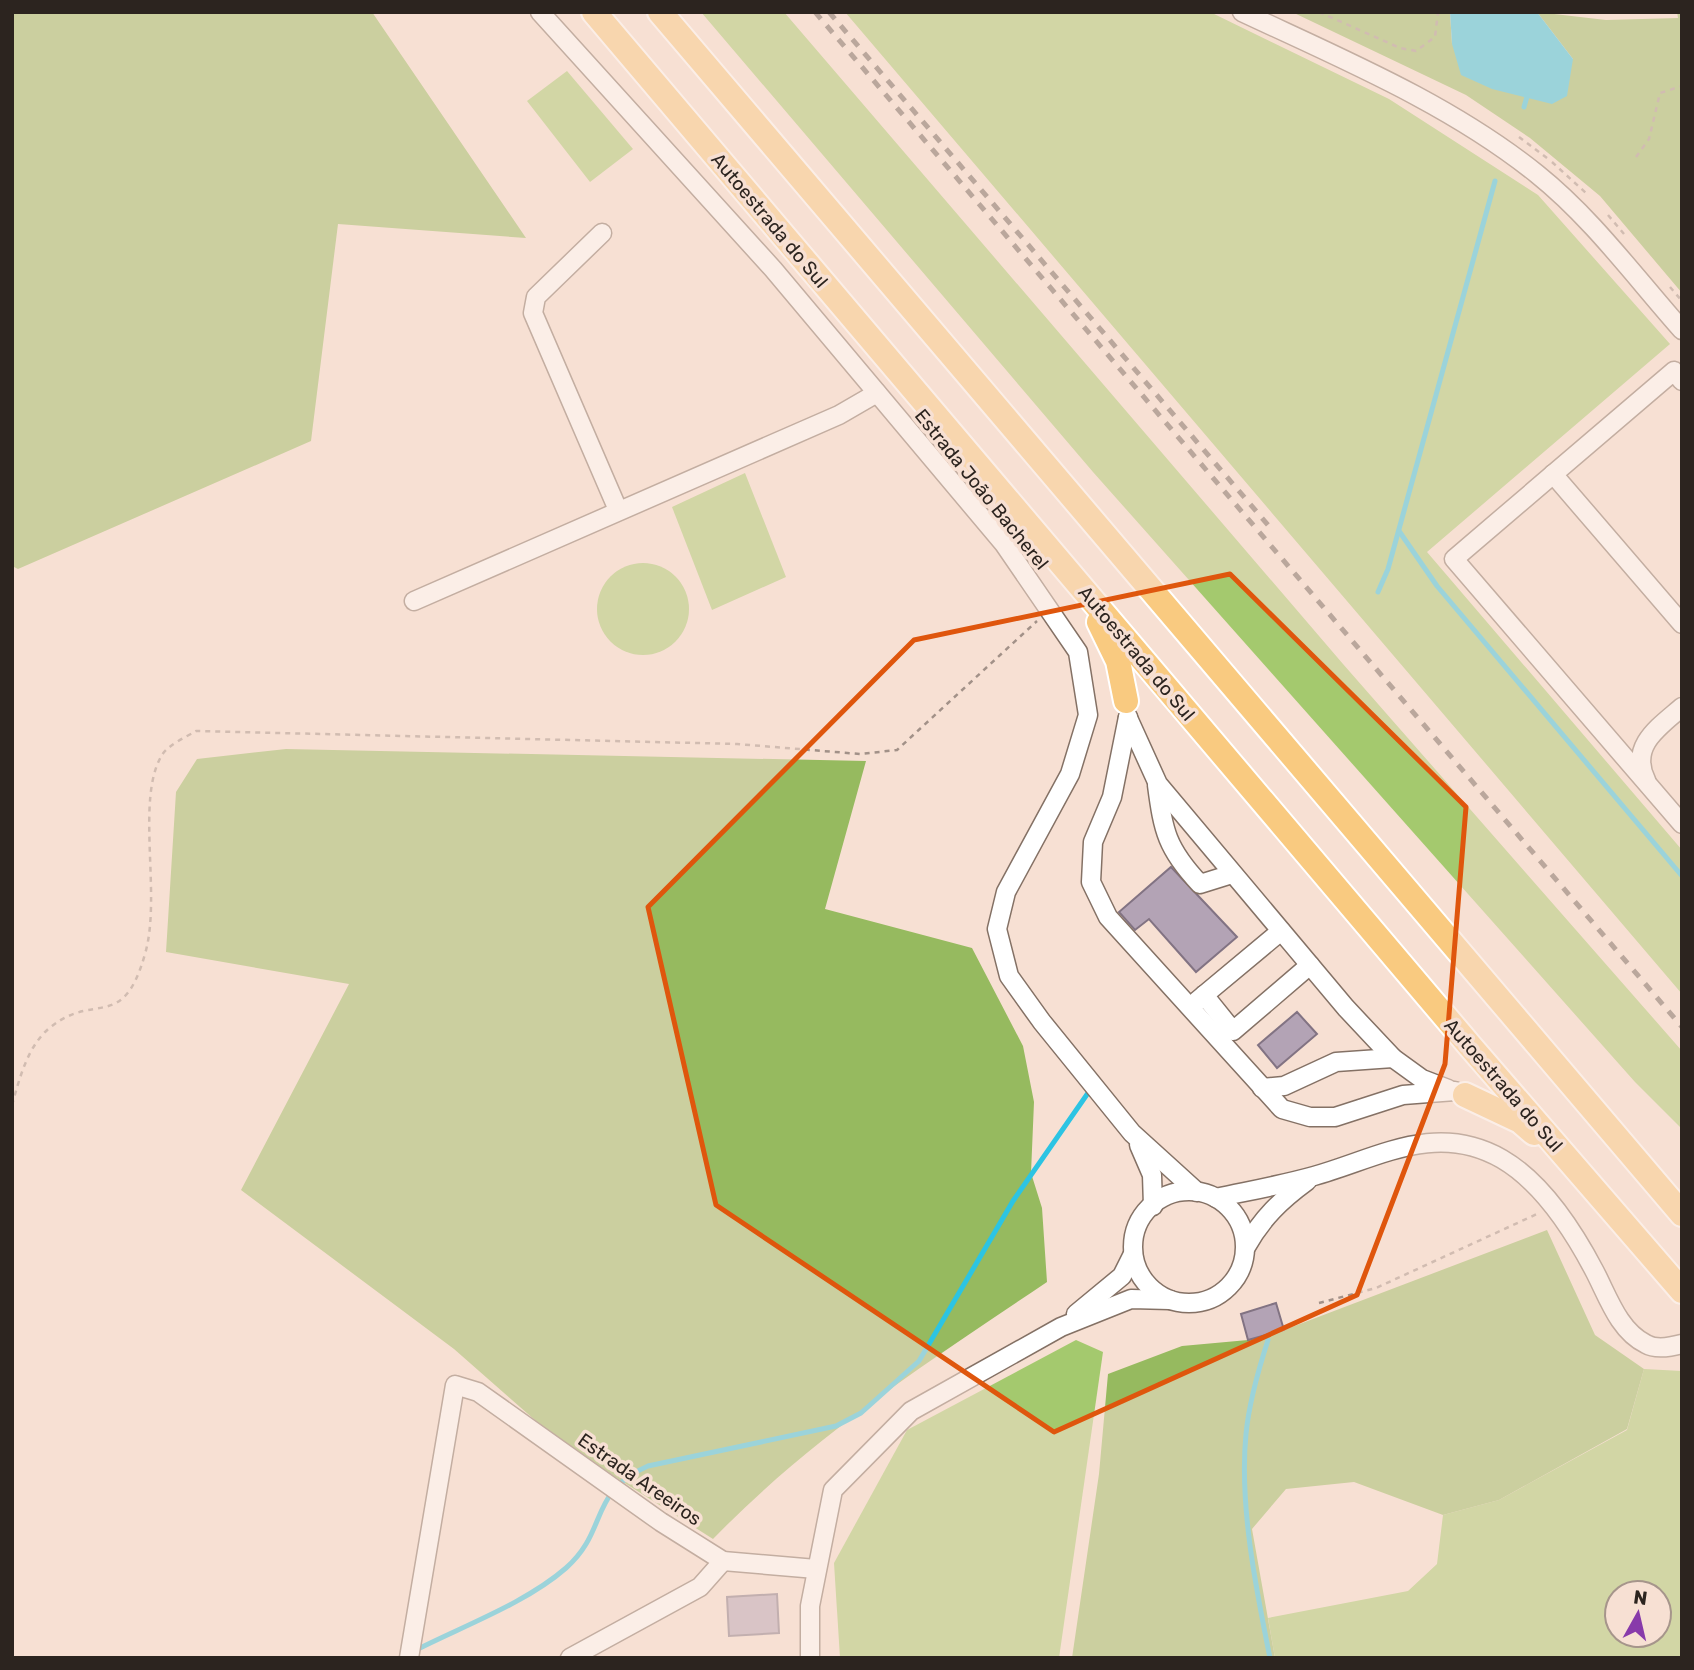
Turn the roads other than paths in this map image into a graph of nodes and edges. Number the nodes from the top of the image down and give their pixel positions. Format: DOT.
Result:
graph roads {
  1 [pos="540,12"];
  2 [pos="594,12"];
  3 [pos="660,12"];
  4 [pos="1242,12"];
  5 [pos="602,233"];
  6 [pos="1682,330"];
  7 [pos="1682,381"];
  8 [pos="877,393"];
  9 [pos="1553,474"];
  10 [pos="618,510"];
  11 [pos="1056,557"];
  12 [pos="414,601"];
  13 [pos="1679,621"];
  14 [pos="1682,707"];
  15 [pos="1127,709"];
  16 [pos="1156,782"];
  17 [pos="1649,786"];
  18 [pos="1682,824"];
  19 [pos="1232,874"];
  20 [pos="1281,931"];
  21 [pos="1310,965"];
  22 [pos="1205,995"];
  23 [pos="1189,1008"];
  24 [pos="1393,1058"];
  25 [pos="1262,1088"];
  26 [pos="1460,1093"];
  27 [pos="1132,1133"];
  28 [pos="1580,1172"];
  29 [pos="1313,1177"];
  30 [pos="1197,1192"];
  31 [pos="1216,1198"];
  32 [pos="1153,1206"];
  33 [pos="1682,1214"];
  34 [pos="1246,1247"];
  35 [pos="1133,1254"];
  36 [pos="1682,1291"];
  37 [pos="1170,1300"];
  38 [pos="1061,1327"];
  39 [pos="1682,1344"];
  40 [pos="723,1560"];
  41 [pos="816,1569"];
  42 [pos="409,1658"];
  43 [pos="570,1658"];
  44 [pos="810,1658"];
  1 -- 8 [label="street, Estrada João Bacherel"];
  2 -- 11 [label="highway, Autoestrada do Sul"];
  3 -- 33 [label="highway"];
  4 -- 6 [label="street"];
  5 -- 10 [label="street"];
  7 -- 9 [label="street"];
  8 -- 10 [label="street"];
  8 -- 27 [label="street, Estrada João Bacherel"];
  9 -- 13 [label="street"];
  9 -- 17 [label="street"];
  10 -- 12 [label="street"];
  11 -- 15 [label="highway"];
  11 -- 28 [label="highway, Autoestrada do Sul"];
  14 -- 17 [label="street"];
  15 -- 16 [label="street"];
  15 -- 23 [label="street"];
  16 -- 19 [label="street"];
  16 -- 19 [label="street"];
  17 -- 18 [label="street"];
  19 -- 20 [label="street"];
  20 -- 21 [label="street"];
  20 -- 22 [label="street"];
  21 -- 22 [label="street"];
  21 -- 24 [label="street"];
  22 -- 23 [label="street"];
  23 -- 25 [label="street"];
  24 -- 25 [label="street"];
  24 -- 26 [label="street"];
  25 -- 26 [label="street"];
  26 -- 28 [label="highway"];
  27 -- 30 [label="street, Estrada João Bacherel"];
  27 -- 32 [label="street, Estrada João Bacherel"];
  28 -- 36 [label="highway, Autoestrada do Sul"];
  29 -- 31 [label="street"];
  29 -- 34 [label="street"];
  29 -- 39 [label="street"];
  30 -- 31 [label="street"];
  30 -- 32 [label="street"];
  31 -- 34 [label="street"];
  32 -- 35 [label="street"];
  34 -- 37 [label="street"];
  35 -- 37 [label="street"];
  35 -- 38 [label="street"];
  37 -- 38 [label="street"];
  38 -- 41 [label="street"];
  40 -- 41 [label="street, Estrada Areeiros"];
  40 -- 42 [label="street, Estrada Areeiros"];
  40 -- 43 [label="street"];
  41 -- 44 [label="street"];
}
